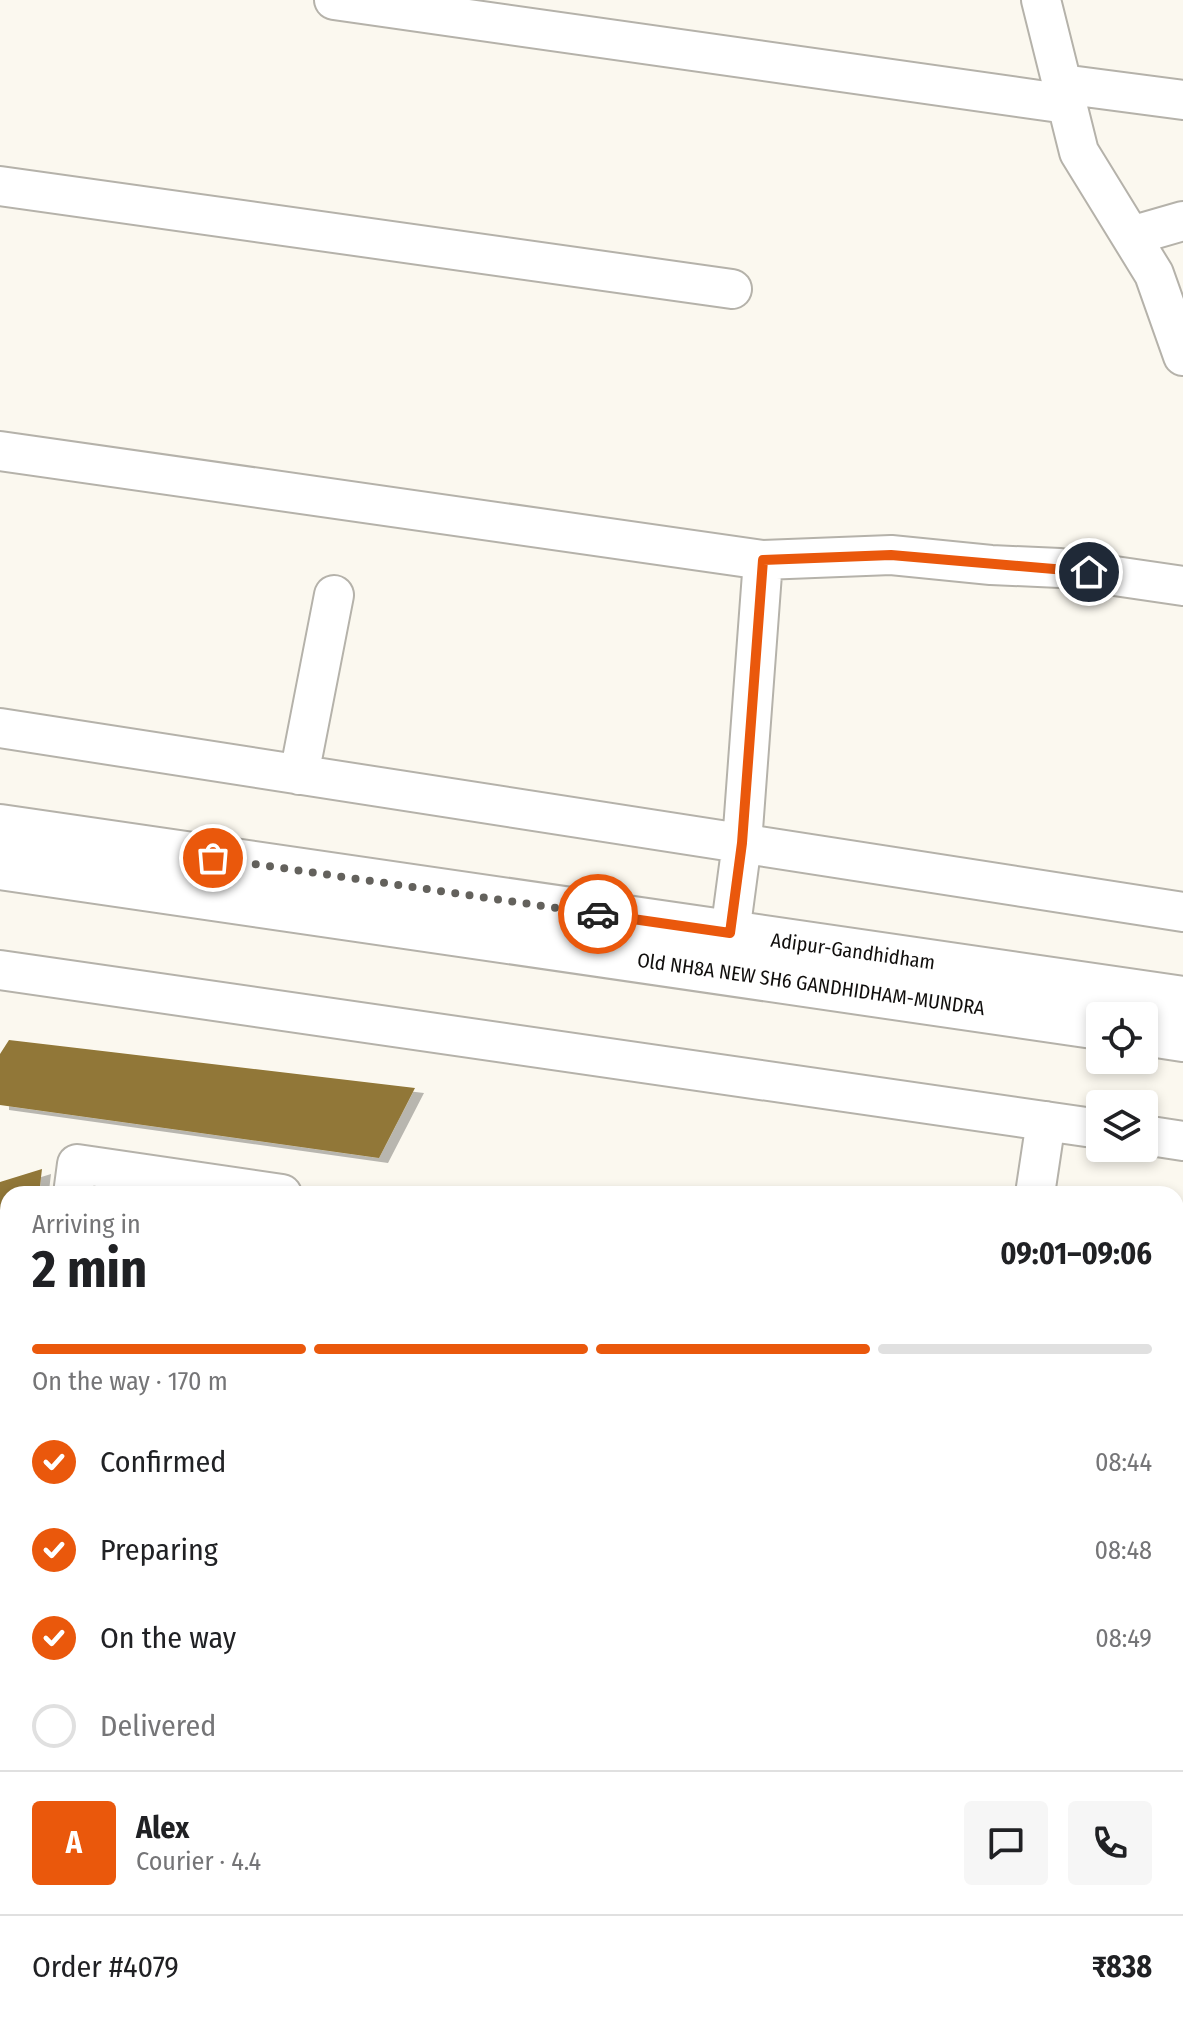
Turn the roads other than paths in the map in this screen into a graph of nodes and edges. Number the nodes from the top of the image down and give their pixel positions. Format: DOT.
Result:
graph roads {
  1 [pos="334,0"];
  2 [pos="1041,0"];
  3 [pos="1064,94"];
  4 [pos="1183,100"];
  5 [pos="0,186"];
  6 [pos="1183,221"];
  7 [pos="1131,236"];
  8 [pos="732,289"];
  9 [pos="1183,356"];
  10 [pos="0,451"];
  11 [pos="763,560"];
  12 [pos="1183,586"];
  13 [pos="334,595"];
  14 [pos="0,728"];
  15 [pos="299,775"];
  16 [pos="0,827"];
  17 [pos="742,843"];
  18 [pos="0,867"];
  19 [pos="1183,912"];
  20 [pos="730,933"];
  21 [pos="0,970"];
  22 [pos="1183,999"];
  23 [pos="1086,1025"];
  24 [pos="1158,1035"];
  25 [pos="1183,1039"];
  26 [pos="1046,1121"];
  27 [pos="1086,1127"];
  28 [pos="1158,1137"];
  29 [pos="1183,1141"];
  30 [pos="74,1186"];
  31 [pos="227,1186"];
  32 [pos="1036,1186"];
  1 -- 3 [label="street"];
  2 -- 3 [label="street"];
  3 -- 4 [label="street"];
  3 -- 7 [label="street"];
  5 -- 8 [label="street"];
  6 -- 7 [label="street"];
  7 -- 9 [label="street"];
  10 -- 11 [label="street"];
  11 -- 12 [label="street"];
  11 -- 17 [label="street"];
  13 -- 15 [label="street"];
  14 -- 15 [label="street"];
  15 -- 17 [label="street"];
  16 -- 20 [label="main road, Adipur-Gandhidham"];
  17 -- 19 [label="street"];
  17 -- 20 [label="street"];
  18 -- 23 [label="main road, Old NH8A NEW SH6 GANDHIDHAM-MUNDRA"];
  20 -- 22 [label="main road, Adipur-Gandhidham"];
  21 -- 26 [label="street"];
  24 -- 25 [label="main road"];
  26 -- 27 [label="street"];
  26 -- 32 [label="street"];
  28 -- 29 [label="street"];
  30 -- 31 [label="street"];
}
